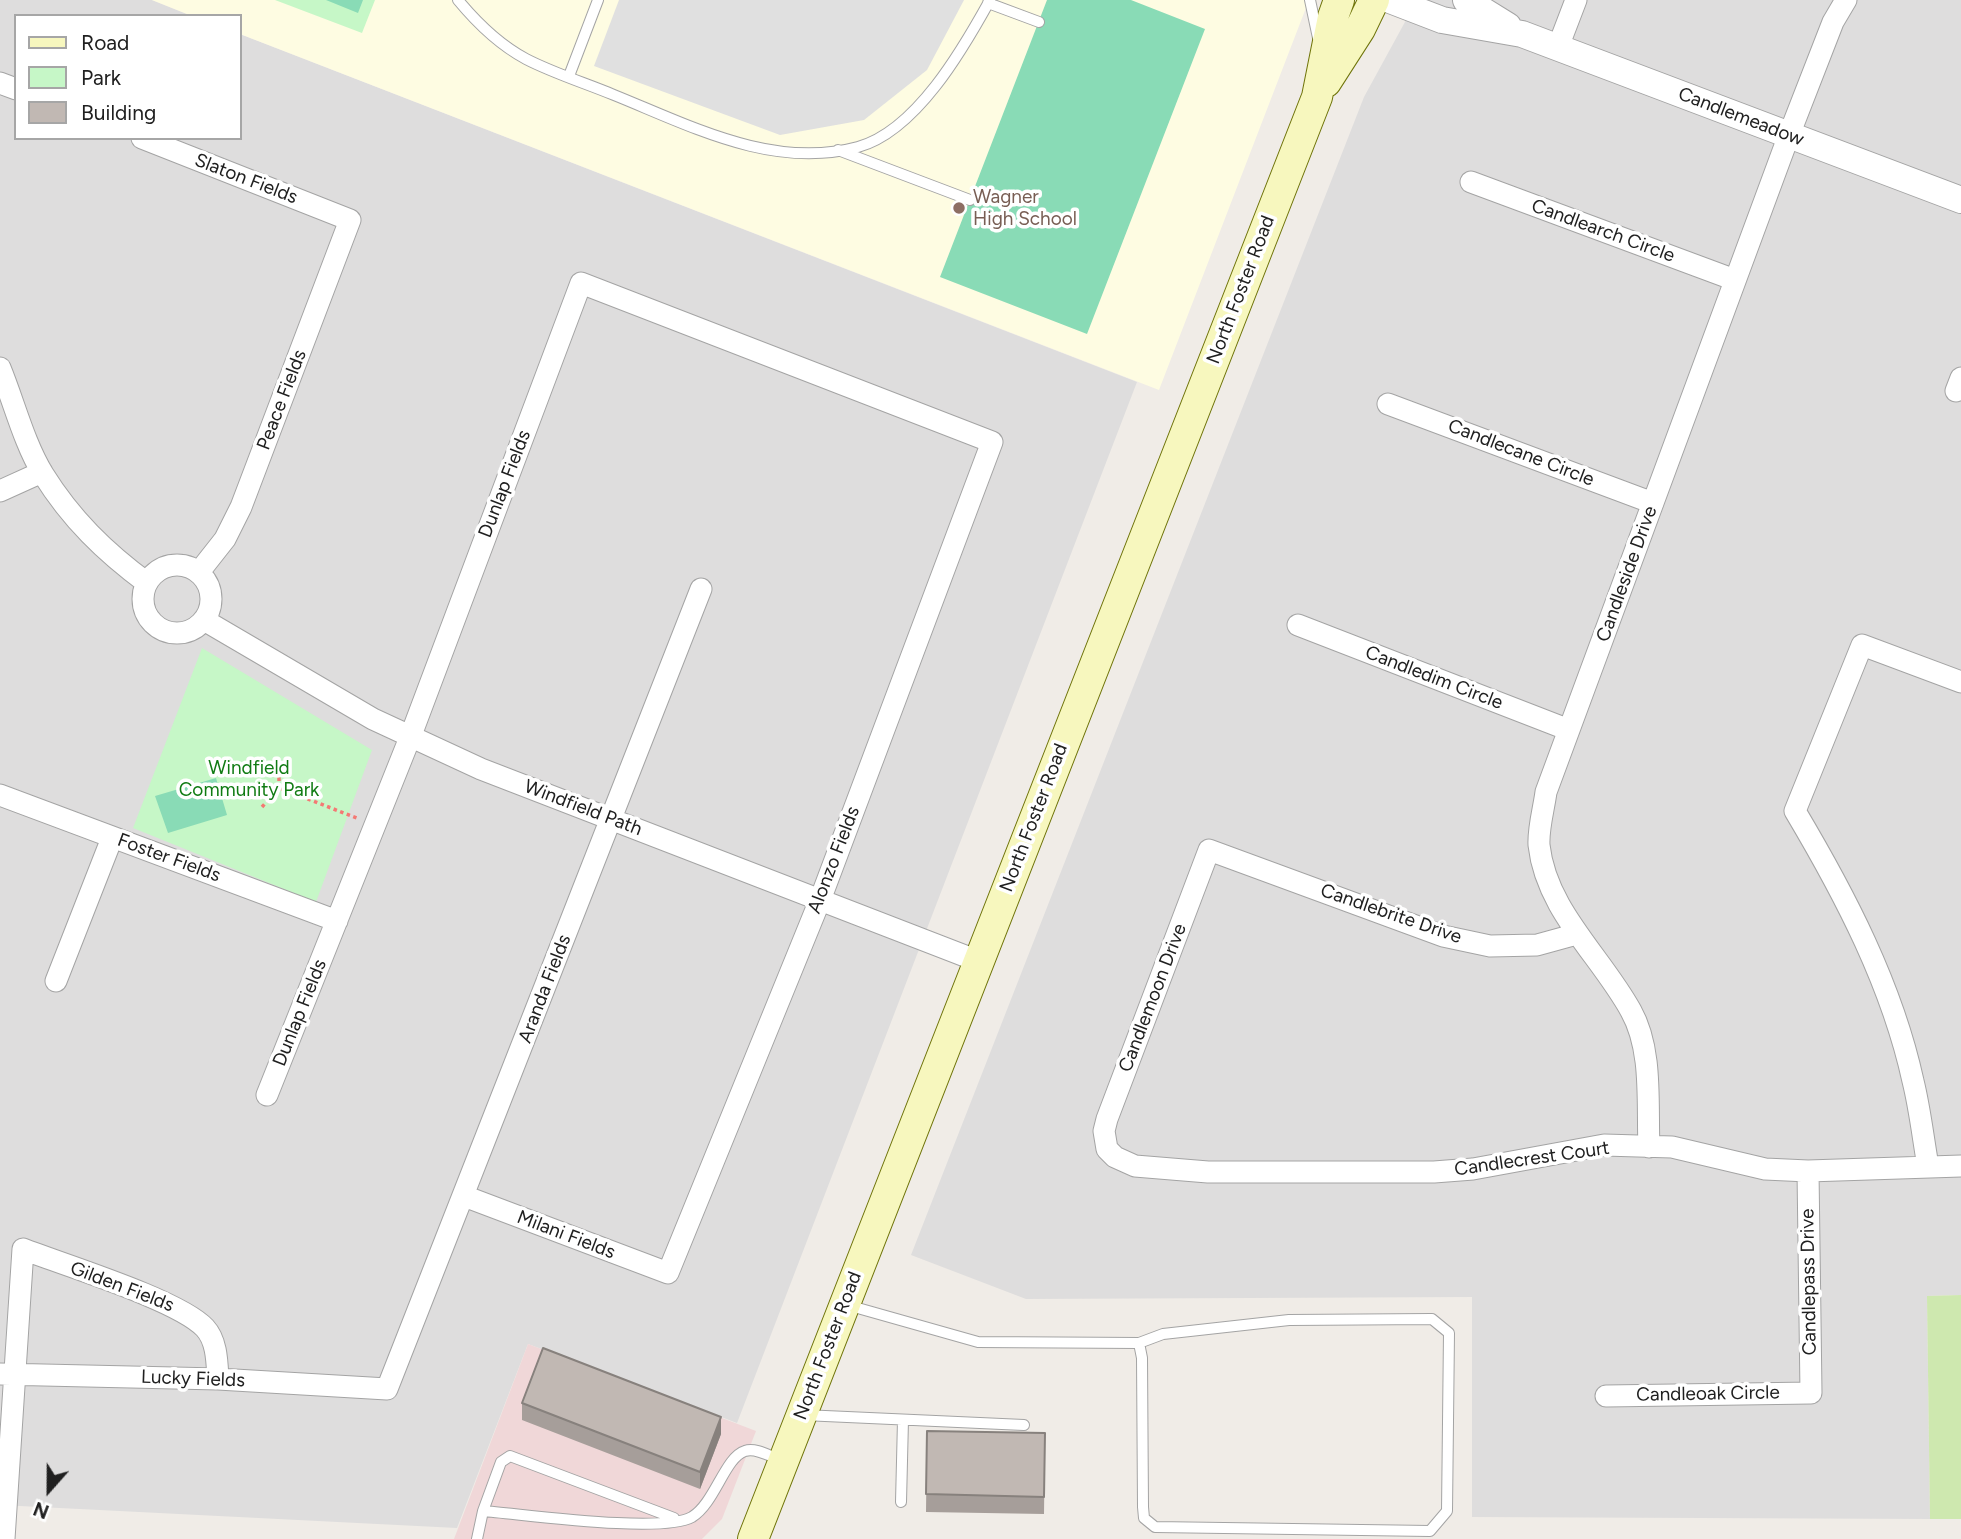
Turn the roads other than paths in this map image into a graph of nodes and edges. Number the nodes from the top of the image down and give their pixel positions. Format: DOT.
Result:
graph roads {
  1 [pos="458,0"];
  2 [pos="598,0"];
  3 [pos="1310,0"];
  4 [pos="1339,0"];
  5 [pos="1374,0"];
  6 [pos="1390,0"];
  7 [pos="1466,0"];
  8 [pos="1576,0"];
  9 [pos="1846,0"];
  10 [pos="989,1"];
  11 [pos="1039,22"];
  12 [pos="1522,34"];
  13 [pos="1558,47"];
  14 [pos="1323,64"];
  15 [pos="569,76"];
  16 [pos="1317,97"];
  17 [pos="1789,135"];
  18 [pos="147,140"];
  19 [pos="837,149"];
  20 [pos="1471,182"];
  21 [pos="970,200"];
  22 [pos="1961,200"];
  23 [pos="350,220"];
  24 [pos="1735,280"];
  25 [pos="0,368"];
  26 [pos="1388,404"];
  27 [pos="992,442"];
  28 [pos="42,472"];
  29 [pos="0,491"];
  30 [pos="1653,503"];
  31 [pos="199,572"];
  32 [pos="147,583"];
  33 [pos="701,589"];
  34 [pos="204,620"];
  35 [pos="1298,625"];
  36 [pos="1961,682"];
  37 [pos="1569,730"];
  38 [pos="411,735"];
  39 [pos="0,795"];
  40 [pos="611,820"];
  41 [pos="112,838"];
  42 [pos="1209,850"];
  43 [pos="820,900"];
  44 [pos="337,921"];
  45 [pos="1577,934"];
  46 [pos="978,961"];
  47 [pos="56,981"];
  48 [pos="267,1095"];
  49 [pos="1648,1147"];
  50 [pos="1107,1149"];
  51 [pos="1928,1166"];
  52 [pos="1961,1166"];
  53 [pos="1808,1171"];
  54 [pos="464,1196"];
  55 [pos="668,1273"];
  56 [pos="845,1304"];
  57 [pos="1139,1343"];
  58 [pos="8,1374"];
  59 [pos="218,1379"];
  60 [pos="387,1389"];
  61 [pos="1811,1393"];
  62 [pos="1606,1396"];
  63 [pos="801,1415"];
  64 [pos="903,1420"];
  65 [pos="1024,1425"];
  66 [pos="783,1461"];
  67 [pos="901,1502"];
  68 [pos="483,1510"];
  69 [pos="678,1520"];
  70 [pos="4,1539"];
  71 [pos="477,1539"];
  72 [pos="753,1539"];
  1 -- 15 [label="lane"];
  2 -- 15 [label="lane"];
  3 -- 14 [label="lane"];
  4 -- 14 [label="main road, North Foster Road"];
  5 -- 16 [label="main road, North Foster Road"];
  6 -- 12 [label="street, Candlemeadow"];
  7 -- 12 [label="street, Candlemeadow"];
  8 -- 13 [label="street"];
  9 -- 17 [label="street, Candleside Drive"];
  10 -- 11 [label="lane"];
  10 -- 19 [label="lane"];
  12 -- 13 [label="street, Candlemeadow"];
  13 -- 17 [label="street, Candlemeadow"];
  14 -- 16 [label="main road, North Foster Road"];
  15 -- 19 [label="lane"];
  16 -- 46 [label="main road, North Foster Road"];
  17 -- 22 [label="street, Candlemeadow"];
  17 -- 24 [label="street, Candleside Drive"];
  18 -- 23 [label="street, Slaton Fields"];
  19 -- 21 [label="lane"];
  20 -- 24 [label="street, Candlearch Circle"];
  23 -- 31 [label="street, Peace Fields"];
  24 -- 30 [label="street, Candleside Drive"];
  25 -- 28 [label="street"];
  26 -- 30 [label="street, Candlecane Circle"];
  27 -- 38 [label="street, Dunlap Fields"];
  27 -- 43 [label="street, Alonzo Fields"];
  28 -- 29 [label="street"];
  28 -- 32 [label="street"];
  30 -- 37 [label="street, Candleside Drive"];
  31 -- 32 [label="street"];
  31 -- 34 [label="street"];
  32 -- 34 [label="street"];
  33 -- 40 [label="street, Aranda Fields"];
  34 -- 38 [label="street, Windfield Path"];
  35 -- 37 [label="street, Candledim Circle"];
  36 -- 51 [label="street"];
  37 -- 45 [label="street, Candleside Drive"];
  38 -- 40 [label="street, Windfield Path"];
  38 -- 44 [label="street, Dunlap Fields"];
  39 -- 41 [label="street, Foster Fields"];
  40 -- 43 [label="street, Windfield Path"];
  40 -- 54 [label="street, Aranda Fields"];
  41 -- 44 [label="street, Foster Fields"];
  41 -- 47 [label="street"];
  42 -- 45 [label="street, Candlebrite Drive"];
  42 -- 50 [label="street, Candlemoon Drive"];
  43 -- 46 [label="street, Windfield Path"];
  43 -- 55 [label="street, Alonzo Fields"];
  44 -- 48 [label="street, Dunlap Fields"];
  45 -- 49 [label="street, Candleside Drive"];
  46 -- 56 [label="main road, North Foster Road"];
  49 -- 50 [label="street, Candlecrest Court"];
  49 -- 53 [label="street, Candlecrest Court"];
  51 -- 52 [label="street, Candlecrest Court"];
  51 -- 53 [label="street, Candlecrest Court"];
  53 -- 61 [label="street, Candlepass Drive"];
  54 -- 55 [label="street, Milani Fields"];
  54 -- 60 [label="street, Aranda Fields"];
  56 -- 57 [label="lane"];
  56 -- 63 [label="main road, North Foster Road"];
  57 -- 57 [label="lane"];
  58 -- 59 [label="street, Lucky Fields"];
  58 -- 59 [label="street, Gilden Fields"];
  58 -- 70 [label="street"];
  59 -- 60 [label="street, Lucky Fields"];
  61 -- 62 [label="street, Candleoak Circle"];
  63 -- 64 [label="lane"];
  63 -- 66 [label="main road, North Foster Road"];
  64 -- 65 [label="lane"];
  64 -- 67 [label="lane"];
  66 -- 69 [label="lane"];
  66 -- 72 [label="main road, North Foster Road"];
  68 -- 69 [label="lane"];
  68 -- 69 [label="lane"];
  68 -- 71 [label="lane"];
}
